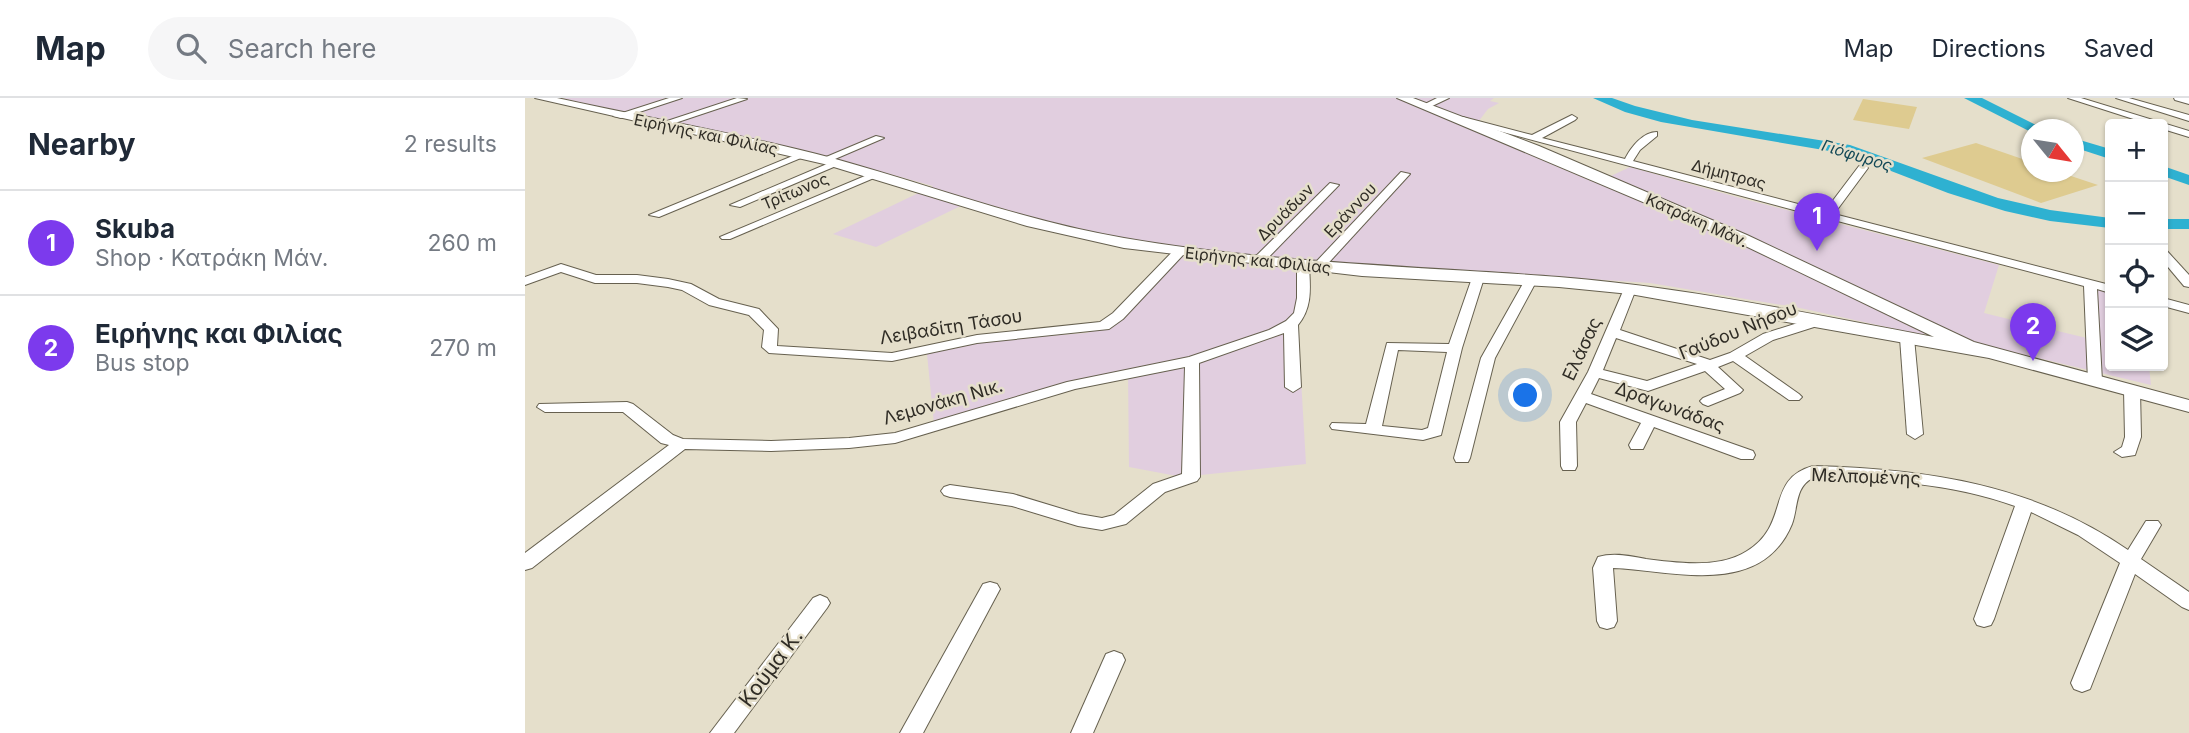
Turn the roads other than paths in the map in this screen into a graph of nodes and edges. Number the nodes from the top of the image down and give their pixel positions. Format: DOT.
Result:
graph roads {
  1 [pos="541,98"];
  2 [pos="678,98"];
  3 [pos="1403,98"];
  4 [pos="1445,98"];
  5 [pos="2072,98"];
  6 [pos="2120,98"];
  7 [pos="743,99"];
  8 [pos="1425,106"];
  9 [pos="618,116"];
  10 [pos="1572,118"];
  11 [pos="2189,118"];
  12 [pos="2141,119"];
  13 [pos="1463,120"];
  14 [pos="660,125"];
  15 [pos="2168,128"];
  16 [pos="1654,134"];
  17 [pos="2189,134"];
  18 [pos="879,138"];
  19 [pos="1534,138"];
  20 [pos="803,155"];
  21 [pos="831,162"];
  22 [pos="1627,164"];
  23 [pos="1863,168"];
  24 [pos="876,174"];
  25 [pos="1405,174"];
  26 [pos="1334,186"];
  27 [pos="736,205"];
  28 [pos="656,215"];
  29 [pos="1826,217"];
  30 [pos="726,237"];
  31 [pos="1180,251"];
  32 [pos="2168,260"];
  33 [pos="1258,261"];
  34 [pos="1311,266"];
  35 [pos="1478,278"];
  36 [pos="525,281"];
  37 [pos="1531,281"];
  38 [pos="2189,283"];
  39 [pos="2089,284"];
  40 [pos="2105,288"];
  41 [pos="1630,289"];
  42 [pos="2168,303"];
  43 [pos="2189,309"];
  44 [pos="1813,320"];
  45 [pos="1291,324"];
  46 [pos="1612,332"];
  47 [pos="1907,338"];
  48 [pos="1455,348"];
  49 [pos="1986,353"];
  50 [pos="1735,356"];
  51 [pos="1192,361"];
  52 [pos="1709,366"];
  53 [pos="1595,372"];
  54 [pos="2095,381"];
  55 [pos="1293,387"];
  56 [pos="2131,390"];
  57 [pos="1581,396"];
  58 [pos="1794,397"];
  59 [pos="1708,401"];
  60 [pos="2189,406"];
  61 [pos="545,407"];
  62 [pos="1650,420"];
  63 [pos="1338,426"];
  64 [pos="1373,430"];
  65 [pos="1915,434"];
  66 [pos="681,444"];
  67 [pos="1637,445"];
  68 [pos="2122,452"];
  69 [pos="1747,455"];
  70 [pos="1462,458"];
  71 [pos="1569,466"];
  72 [pos="950,491"];
  73 [pos="2024,505"];
  74 [pos="2152,525"];
  75 [pos="2130,562"];
  76 [pos="525,563"];
  77 [pos="990,589"];
  78 [pos="2189,602"];
  79 [pos="820,603"];
  80 [pos="1984,619"];
  81 [pos="1607,621"];
  82 [pos="1114,660"];
  83 [pos="2082,683"];
  84 [pos="722,733"];
  85 [pos="911,733"];
  86 [pos="1082,733"];
  1 -- 9 [label="street, Ειρήνης και Φιλίας"];
  2 -- 9 [label="street"];
  3 -- 8 [label="street, Κατράκη Μάν."];
  4 -- 8 [label="street"];
  5 -- 12 [label="street"];
  6 -- 11 [label="street"];
  7 -- 14 [label="street"];
  8 -- 13 [label="street, Κατράκη Μάν."];
  9 -- 14 [label="street, Ειρήνης και Φιλίας"];
  10 -- 19 [label="street"];
  13 -- 19 [label="street, Δήμητρας"];
  13 -- 49 [label="street, Κατράκη Μάν."];
  14 -- 20 [label="street, Ειρήνης και Φιλίας"];
  15 -- 17 [label="street"];
  16 -- 22 [label="street"];
  18 -- 21 [label="street"];
  19 -- 22 [label="street, Δήμητρας"];
  20 -- 21 [label="street, Ειρήνης και Φιλίας"];
  20 -- 28 [label="street"];
  21 -- 24 [label="street, Ειρήνης και Φιλίας"];
  21 -- 27 [label="street"];
  22 -- 29 [label="street, Δήμητρας"];
  23 -- 29 [label="street"];
  24 -- 30 [label="street, Τρίτωνος"];
  24 -- 31 [label="street, Ειρήνης και Φιλίας"];
  25 -- 34 [label="street, Εράννου"];
  26 -- 33 [label="street, Δρυάδων"];
  29 -- 39 [label="street, Δήμητρας"];
  31 -- 33 [label="street, Ειρήνης και Φιλίας"];
  31 -- 36 [label="street, Λειβαδίτη Τάσου"];
  32 -- 38 [label="street"];
  33 -- 34 [label="street, Ειρήνης και Φιλίας"];
  34 -- 35 [label="street, Ειρήνης και Φιλίας"];
  34 -- 45 [label="street"];
  35 -- 37 [label="street, Ειρήνης και Φιλίας"];
  35 -- 48 [label="street"];
  37 -- 41 [label="street, Ειρήνης και Φιλίας"];
  37 -- 70 [label="street"];
  39 -- 40 [label="street, Δήμητρας"];
  39 -- 54 [label="street"];
  41 -- 44 [label="street, Ειρήνης και Φιλίας"];
  41 -- 46 [label="street, Ελάσας"];
  42 -- 43 [label="street"];
  44 -- 47 [label="street, Ειρήνης και Φιλίας"];
  44 -- 50 [label="street, Γαύδου Νήσου"];
  45 -- 51 [label="street, Λεμονάκη Νικ."];
  45 -- 55 [label="street"];
  46 -- 52 [label="street"];
  46 -- 53 [label="street, Ελάσας"];
  47 -- 49 [label="street, Ειρήνης και Φιλίας"];
  47 -- 65 [label="street"];
  48 -- 64 [label="street"];
  48 -- 64 [label="street"];
  49 -- 54 [label="street"];
  50 -- 52 [label="street, Γαύδου Νήσου"];
  50 -- 58 [label="street"];
  51 -- 66 [label="street, Λεμονάκη Νικ."];
  51 -- 72 [label="street"];
  52 -- 53 [label="street, Γαύδου Νήσου"];
  52 -- 59 [label="street"];
  53 -- 57 [label="street, Ελάσας"];
  54 -- 56 [label="street"];
  56 -- 60 [label="street"];
  56 -- 68 [label="street"];
  57 -- 62 [label="street, Δραγωνάδας"];
  57 -- 71 [label="street, Ελάσας"];
  61 -- 66 [label="street"];
  62 -- 67 [label="street"];
  62 -- 69 [label="street, Δραγωνάδας"];
  63 -- 64 [label="street"];
  66 -- 76 [label="street"];
  73 -- 75 [label="street, Μελπομένης"];
  73 -- 80 [label="street"];
  73 -- 81 [label="street, Μελπομένης"];
  74 -- 75 [label="street"];
  75 -- 78 [label="street, Μελπομένης"];
  75 -- 83 [label="street"];
  77 -- 85 [label="street"];
  79 -- 84 [label="street, Κούμα Κ."];
  82 -- 86 [label="street"];
}
